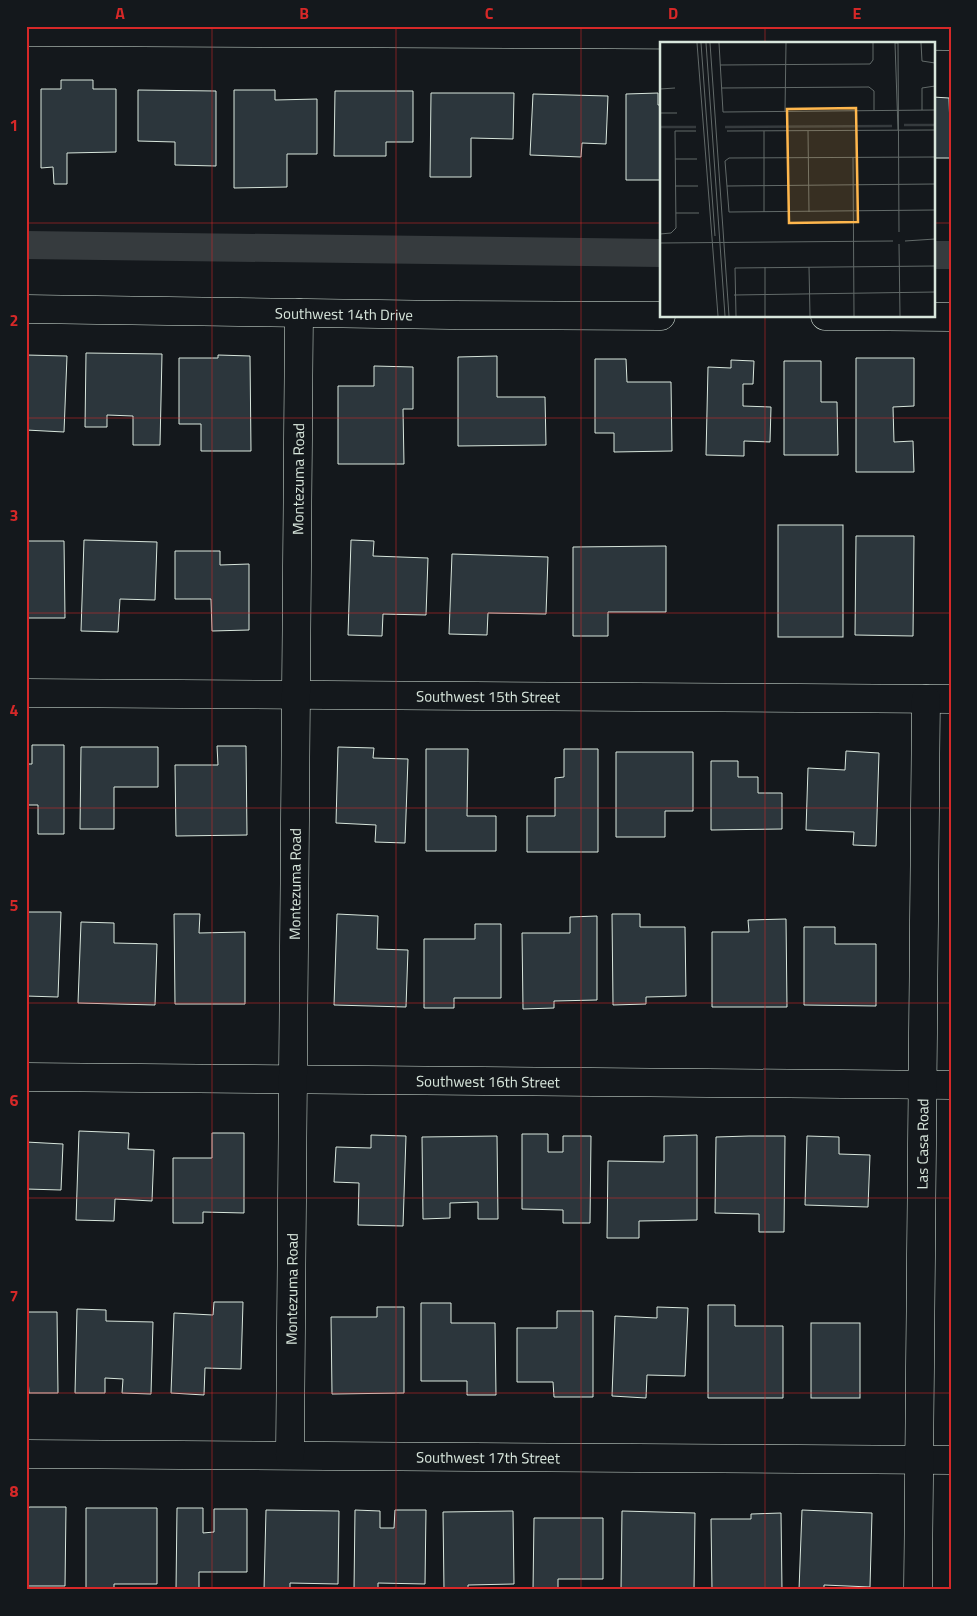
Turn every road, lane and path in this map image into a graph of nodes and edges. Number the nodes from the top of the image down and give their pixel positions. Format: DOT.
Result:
graph roads {
  1 [pos="26,32"];
  2 [pos="951,36"];
  3 [pos="26,309"];
  4 [pos="299,313"];
  5 [pos="660,316"];
  6 [pos="934,317"];
  7 [pos="951,317"];
  8 [pos="26,693"];
  9 [pos="296,694"];
  10 [pos="938,699"];
  11 [pos="26,1077"];
  12 [pos="293,1080"];
  13 [pos="923,1085"];
  14 [pos="951,1086"];
  15 [pos="26,1454"];
  16 [pos="290,1456"];
  17 [pos="920,1460"];
  18 [pos="951,1460"];
  19 [pos="918,1590"];
  1 -- 2 [label="street"];
  3 -- 4 [label="street, Southwest 14th Drive"];
  4 -- 5 [label="street, Southwest 14th Drive"];
  4 -- 9 [label="street, Montezuma Road"];
  6 -- 7 [label="street"];
  8 -- 9 [label="street, Southwest 15th Street"];
  9 -- 10 [label="street, Southwest 15th Street"];
  9 -- 12 [label="street, Montezuma Road"];
  10 -- 13 [label="street, Las Casa Road"];
  11 -- 12 [label="street, Southwest 16th Street"];
  12 -- 13 [label="street, Southwest 16th Street"];
  12 -- 16 [label="street, Montezuma Road"];
  13 -- 14 [label="street, Southwest 16th Street"];
  13 -- 17 [label="street, Las Casa Road"];
  15 -- 16 [label="street, Southwest 17th Street"];
  16 -- 17 [label="street, Southwest 17th Street"];
  17 -- 18 [label="street, Southwest 17th Street"];
  17 -- 19 [label="street, Las Casa Road"];
}
